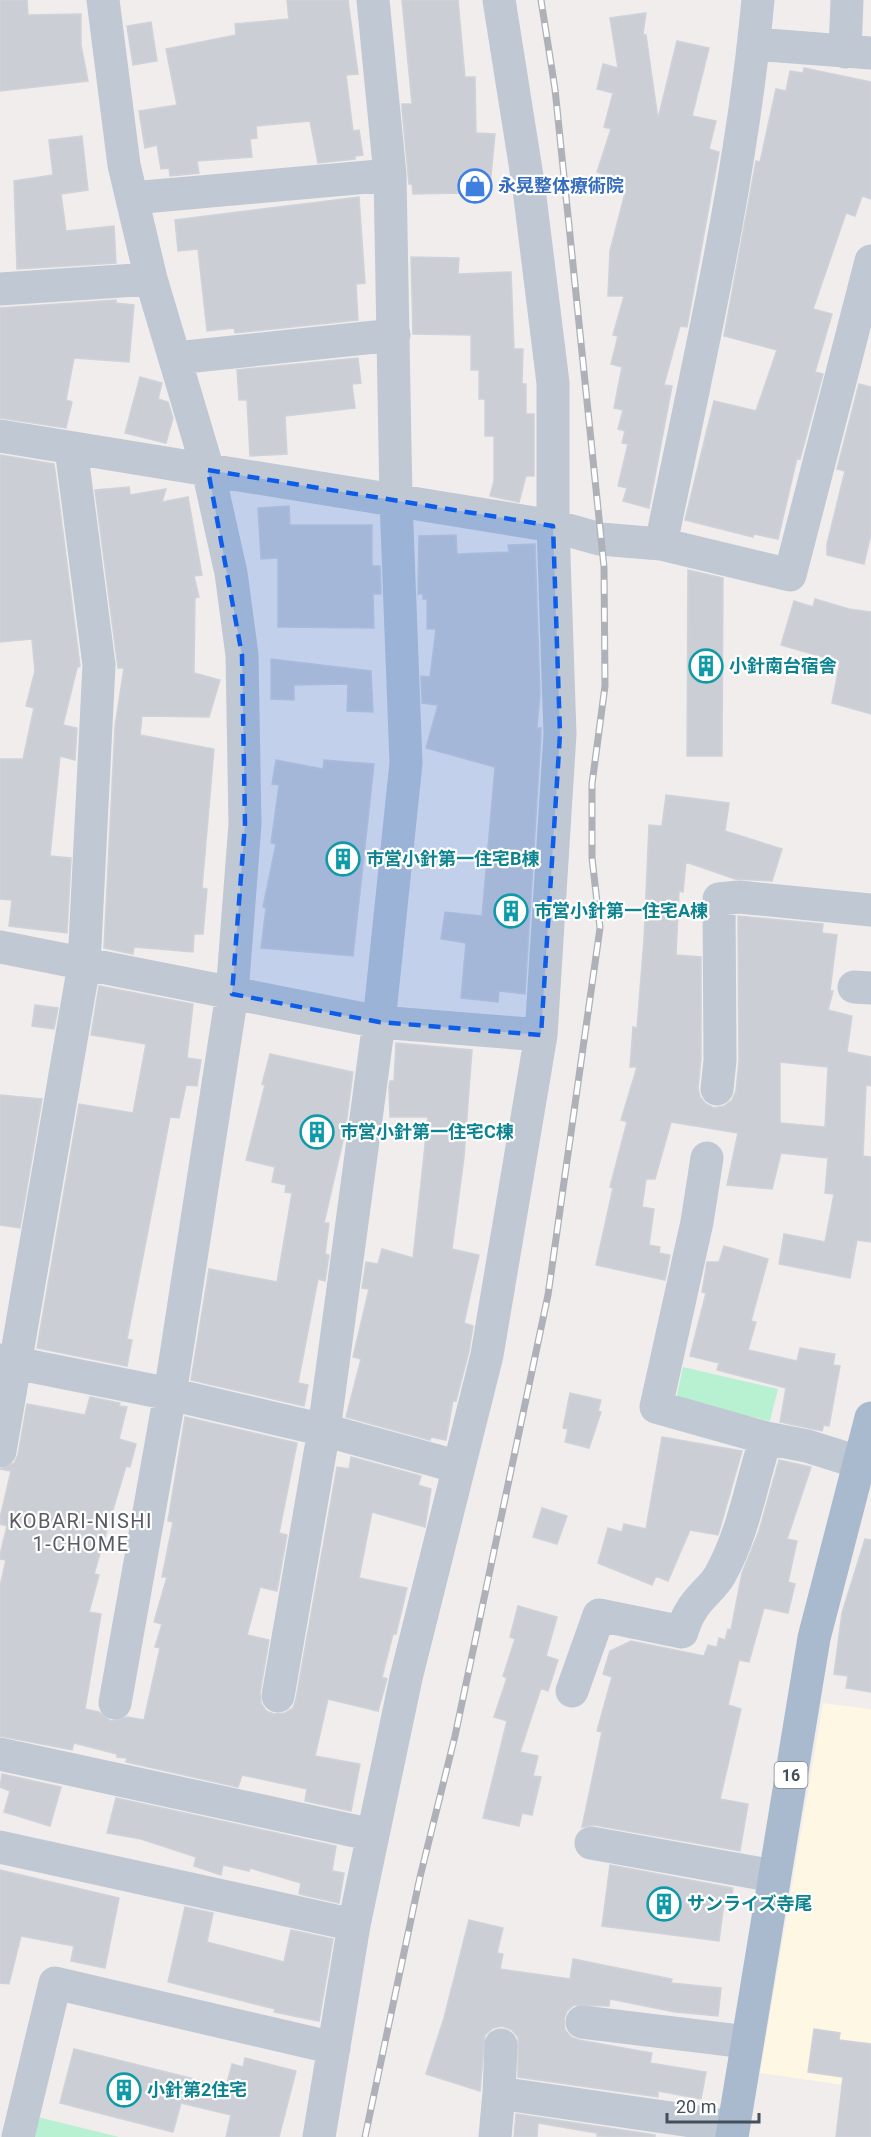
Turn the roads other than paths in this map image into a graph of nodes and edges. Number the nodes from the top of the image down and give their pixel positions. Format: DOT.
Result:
graph roads {
  1 [pos="104,0"];
  2 [pos="373,0"];
  3 [pos="499,0"];
  4 [pos="758,0"];
  5 [pos="846,0"];
  6 [pos="754,44"];
  7 [pos="858,53"];
  8 [pos="390,175"];
  9 [pos="132,198"];
  10 [pos="871,261"];
  11 [pos="151,279"];
  12 [pos="0,289"];
  13 [pos="394,335"];
  14 [pos="176,358"];
  15 [pos="0,436"];
  16 [pos="71,448"];
  17 [pos="208,470"];
  18 [pos="396,500"];
  19 [pos="553,526"];
  20 [pos="661,544"];
  21 [pos="871,910"];
  22 [pos="0,947"];
  23 [pos="84,965"];
  24 [pos="232,994"];
  25 [pos="379,1022"];
  26 [pos="541,1035"];
  27 [pos="717,1089"];
  28 [pos="707,1158"];
  29 [pos="8,1362"];
  30 [pos="170,1394"];
  31 [pos="871,1418"];
  32 [pos="324,1430"];
  33 [pos="766,1438"];
  34 [pos="0,1451"];
  35 [pos="865,1463"];
  36 [pos="459,1467"];
  37 [pos="572,1691"];
  38 [pos="278,1696"];
  39 [pos="115,1703"];
  40 [pos="0,1754"];
  41 [pos="373,1835"];
  42 [pos="591,1843"];
  43 [pos="0,1847"];
  44 [pos="774,1876"];
  45 [pos="354,1925"];
  46 [pos="582,2022"];
  47 [pos="747,2042"];
  48 [pos="501,2045"];
  49 [pos="334,2048"];
  50 [pos="499,2093"];
  51 [pos="733,2132"];
  52 [pos="18,2137"];
  53 [pos="319,2137"];
  54 [pos="495,2137"];
  1 -- 9 [label="street"];
  2 -- 8 [label="street"];
  3 -- 19 [label="street"];
  4 -- 6 [label="street"];
  5 -- 7 [label="street"];
  6 -- 7 [label="street"];
  6 -- 20 [label="street"];
  8 -- 9 [label="street"];
  8 -- 13 [label="street"];
  9 -- 11 [label="street"];
  10 -- 20 [label="street"];
  11 -- 12 [label="street"];
  11 -- 14 [label="street"];
  13 -- 14 [label="street"];
  13 -- 18 [label="street"];
  14 -- 17 [label="street"];
  15 -- 16 [label="street"];
  16 -- 17 [label="street"];
  16 -- 23 [label="street"];
  17 -- 18 [label="street"];
  17 -- 24 [label="street"];
  18 -- 19 [label="street"];
  18 -- 25 [label="street"];
  19 -- 20 [label="street"];
  19 -- 26 [label="street"];
  21 -- 27 [label="street"];
  22 -- 23 [label="street"];
  23 -- 24 [label="street"];
  23 -- 29 [label="street"];
  24 -- 25 [label="street"];
  24 -- 30 [label="street"];
  25 -- 26 [label="street"];
  25 -- 32 [label="street"];
  26 -- 36 [label="street"];
  28 -- 33 [label="street"];
  29 -- 30 [label="street"];
  29 -- 34 [label="street"];
  30 -- 32 [label="street"];
  30 -- 39 [label="street"];
  31 -- 35 [label="main road, 16"];
  32 -- 36 [label="street"];
  32 -- 38 [label="street"];
  33 -- 35 [label="street"];
  33 -- 37 [label="street"];
  35 -- 44 [label="main road, 16"];
  36 -- 41 [label="street"];
  40 -- 41 [label="street"];
  41 -- 45 [label="street"];
  42 -- 44 [label="street"];
  43 -- 45 [label="street"];
  44 -- 47 [label="main road, 16"];
  45 -- 49 [label="street"];
  46 -- 47 [label="street"];
  47 -- 51 [label="main road, 16"];
  48 -- 50 [label="street"];
  49 -- 52 [label="street"];
  49 -- 53 [label="street"];
  50 -- 51 [label="street"];
  50 -- 54 [label="street"];
}
